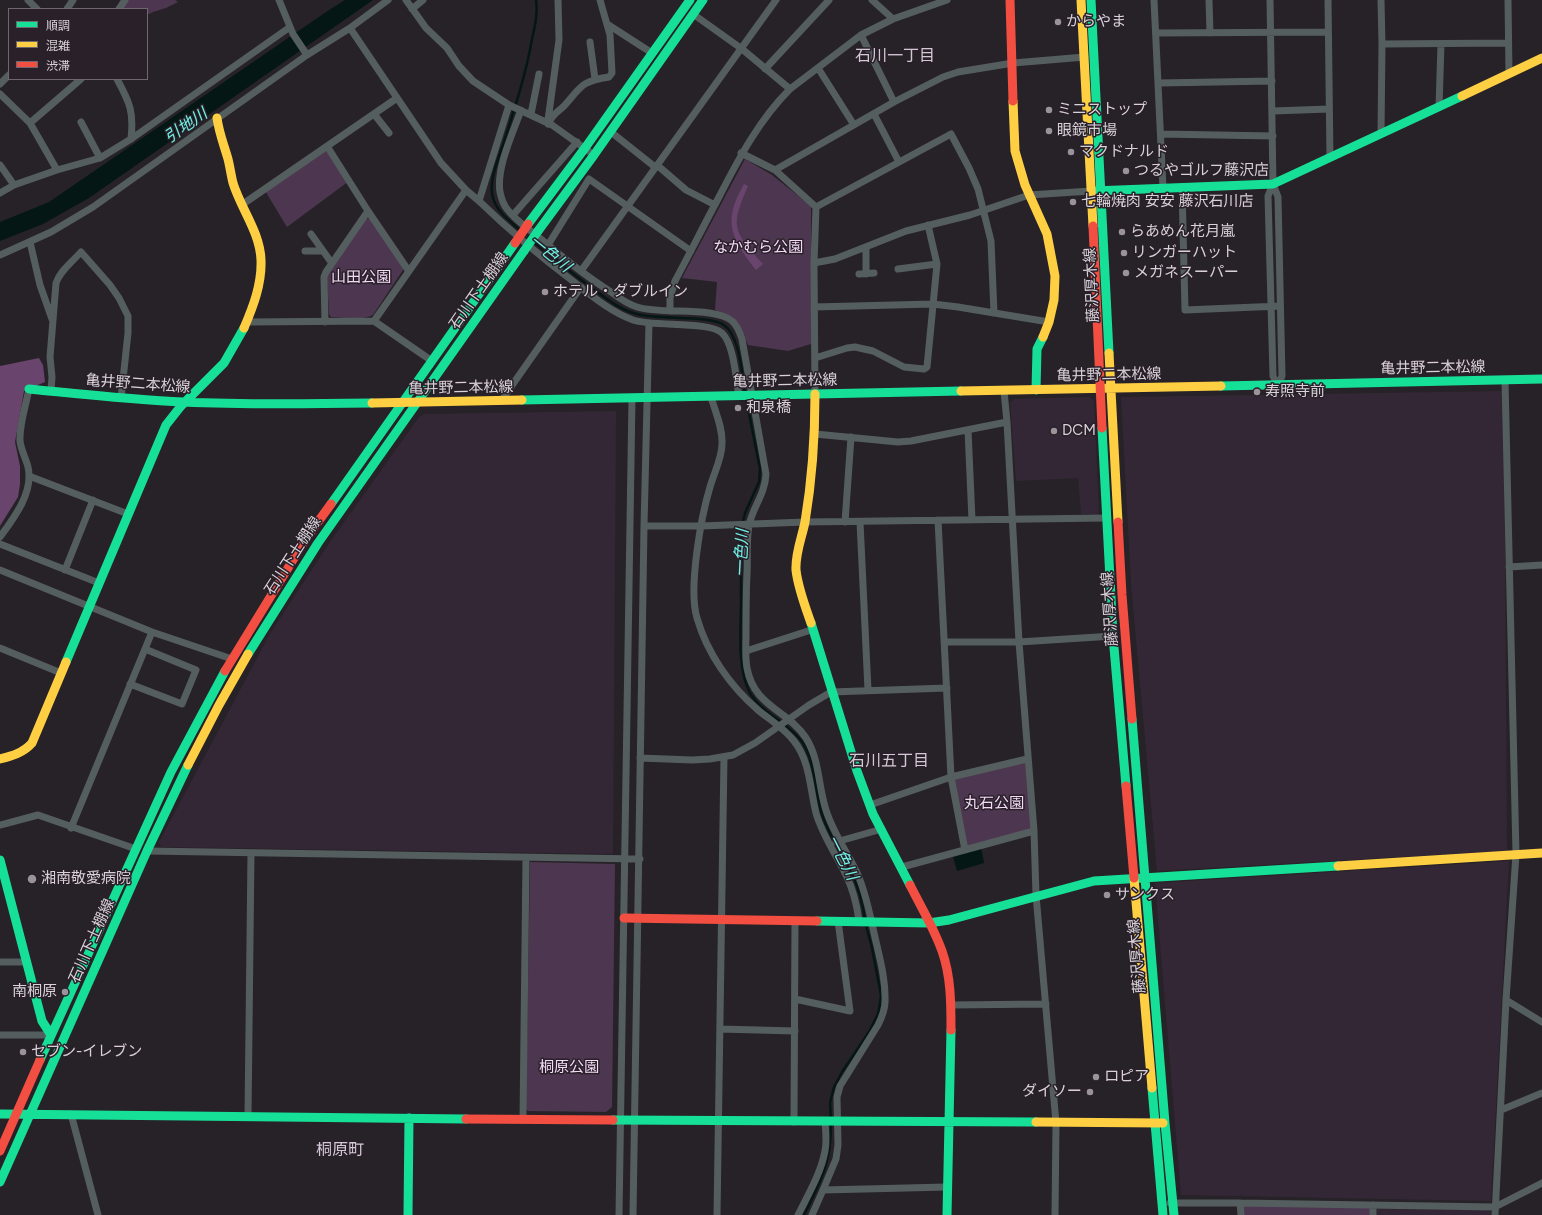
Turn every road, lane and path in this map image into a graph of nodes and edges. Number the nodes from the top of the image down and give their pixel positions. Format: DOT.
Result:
graph roads {
  1 [pos="28,0"];
  2 [pos="279,0"];
  3 [pos="388,0"];
  4 [pos="406,0"];
  5 [pos="423,0"];
  6 [pos="558,0"];
  7 [pos="690,0"];
  8 [pos="703,0"];
  9 [pos="776,0"];
  10 [pos="829,0"];
  11 [pos="872,0"];
  12 [pos="948,0"];
  13 [pos="1010,0"];
  14 [pos="1081,0"];
  15 [pos="1091,0"];
  16 [pos="1154,0"];
  17 [pos="1208,0"];
  18 [pos="1270,0"];
  19 [pos="1328,0"];
  20 [pos="1381,0"];
  21 [pos="1508,0"];
  22 [pos="603,2"];
  23 [pos="36,8"];
  24 [pos="412,9"];
  25 [pos="693,14"];
  26 [pos="893,19"];
  27 [pos="608,24"];
  28 [pos="290,27"];
  29 [pos="350,28"];
  30 [pos="1210,32"];
  31 [pos="1270,32"];
  32 [pos="1328,32"];
  33 [pos="1156,33"];
  34 [pos="861,34"];
  35 [pos="590,42"];
  36 [pos="1508,43"];
  37 [pos="1382,44"];
  38 [pos="1441,44"];
  39 [pos="742,49"];
  40 [pos="306,53"];
  41 [pos="652,53"];
  42 [pos="1085,57"];
  43 [pos="1542,58"];
  44 [pos="1013,63"];
  45 [pos="818,68"];
  46 [pos="765,69"];
  47 [pos="1509,73"];
  48 [pos="539,74"];
  49 [pos="8,76"];
  50 [pos="595,79"];
  51 [pos="80,80"];
  52 [pos="118,80"];
  53 [pos="1272,81"];
  54 [pos="1159,83"];
  55 [pos="0,84"];
  56 [pos="790,89"];
  57 [pos="0,94"];
  58 [pos="397,98"];
  59 [pos="894,102"];
  60 [pos="509,104"];
  61 [pos="1439,107"];
  62 [pos="519,110"];
  63 [pos="1330,110"];
  64 [pos="1272,111"];
  65 [pos="374,114"];
  66 [pos="531,114"];
  67 [pos="874,114"];
  68 [pos="217,118"];
  69 [pos="80,122"];
  70 [pos="30,123"];
  71 [pos="548,124"];
  72 [pos="854,125"];
  73 [pos="610,132"];
  74 [pos="389,133"];
  75 [pos="1161,134"];
  76 [pos="1381,134"];
  77 [pos="1273,136"];
  78 [pos="130,139"];
  79 [pos="577,142"];
  80 [pos="327,146"];
  81 [pos="585,148"];
  82 [pos="741,153"];
  83 [pos="594,155"];
  84 [pos="100,158"];
  85 [pos="1330,158"];
  86 [pos="899,162"];
  87 [pos="0,165"];
  88 [pos="656,166"];
  89 [pos="57,170"];
  90 [pos="775,170"];
  91 [pos="1274,184"];
  92 [pos="14,185"];
  93 [pos="1164,188"];
  94 [pos="1182,188"];
  95 [pos="466,190"];
  96 [pos="1096,190"];
  97 [pos="0,193"];
  98 [pos="1029,195"];
  99 [pos="479,201"];
  100 [pos="243,204"];
  101 [pos="715,205"];
  102 [pos="627,206"];
  103 [pos="816,207"];
  104 [pos="982,210"];
  105 [pos="368,211"];
  106 [pos="513,215"];
  107 [pos="928,225"];
  108 [pos="311,234"];
  109 [pos="30,242"];
  110 [pos="548,245"];
  111 [pos="866,247"];
  112 [pos="305,251"];
  113 [pos="323,251"];
  114 [pos="691,251"];
  115 [pos="0,255"];
  116 [pos="331,262"];
  117 [pos="814,263"];
  118 [pos="937,264"];
  119 [pos="898,268"];
  120 [pos="408,270"];
  121 [pos="581,271"];
  122 [pos="874,273"];
  123 [pos="581,287"];
  124 [pos="933,304"];
  125 [pos="1271,306"];
  126 [pos="1280,306"];
  127 [pos="814,307"];
  128 [pos="670,311"];
  129 [pos="994,313"];
  130 [pos="374,321"];
  131 [pos="54,322"];
  132 [pos="247,322"];
  133 [pos="325,322"];
  134 [pos="1049,322"];
  135 [pos="649,323"];
  136 [pos="815,358"];
  137 [pos="432,361"];
  138 [pos="1542,379"];
  139 [pos="1506,380"];
  140 [pos="1278,386"];
  141 [pos="1111,388"];
  142 [pos="29,389"];
  143 [pos="1100,389"];
  144 [pos="1036,390"];
  145 [pos="50,391"];
  146 [pos="1004,391"];
  147 [pos="815,394"];
  148 [pos="745,396"];
  149 [pos="711,397"];
  150 [pos="120,398"];
  151 [pos="632,398"];
  152 [pos="647,398"];
  153 [pos="501,401"];
  154 [pos="184,402"];
  155 [pos="403,402"];
  156 [pos="417,402"];
  157 [pos="1007,422"];
  158 [pos="968,430"];
  159 [pos="815,434"];
  160 [pos="851,438"];
  161 [pos="29,476"];
  162 [pos="93,500"];
  163 [pos="128,514"];
  164 [pos="1106,518"];
  165 [pos="938,520"];
  166 [pos="972,520"];
  167 [pos="1012,520"];
  168 [pos="805,522"];
  169 [pos="845,522"];
  170 [pos="860,522"];
  171 [pos="745,525"];
  172 [pos="644,526"];
  173 [pos="701,526"];
  174 [pos="0,537"];
  175 [pos="0,544"];
  176 [pos="1542,565"];
  177 [pos="1509,567"];
  178 [pos="0,570"];
  179 [pos="65,570"];
  180 [pos="99,584"];
  181 [pos="89,607"];
  182 [pos="811,630"];
  183 [pos="152,632"];
  184 [pos="1113,636"];
  185 [pos="944,642"];
  186 [pos="1019,642"];
  187 [pos="0,648"];
  188 [pos="145,649"];
  189 [pos="746,651"];
  190 [pos="232,659"];
  191 [pos="61,673"];
  192 [pos="130,684"];
  193 [pos="947,688"];
  194 [pos="868,690"];
  195 [pos="831,692"];
  196 [pos="788,720"];
  197 [pos="779,726"];
  198 [pos="724,757"];
  199 [pos="640,758"];
  200 [pos="0,759"];
  201 [pos="1027,759"];
  202 [pos="951,777"];
  203 [pos="870,805"];
  204 [pos="0,825"];
  205 [pos="71,828"];
  206 [pos="882,829"];
  207 [pos="1034,831"];
  208 [pos="840,841"];
  209 [pos="830,844"];
  210 [pos="136,849"];
  211 [pos="965,850"];
  212 [pos="147,851"];
  213 [pos="1542,852"];
  214 [pos="251,853"];
  215 [pos="1516,854"];
  216 [pos="526,858"];
  217 [pos="624,859"];
  218 [pos="640,859"];
  219 [pos="0,860"];
  220 [pos="902,867"];
  221 [pos="1144,877"];
  222 [pos="1134,878"];
  223 [pos="3,882"];
  224 [pos="1036,895"];
  225 [pos="624,918"];
  226 [pos="638,918"];
  227 [pos="722,920"];
  228 [pos="795,921"];
  229 [pos="838,921"];
  230 [pos="866,922"];
  231 [pos="929,923"];
  232 [pos="0,962"];
  233 [pos="26,962"];
  234 [pos="795,999"];
  235 [pos="1506,1000"];
  236 [pos="1046,1004"];
  237 [pos="951,1005"];
  238 [pos="1542,1022"];
  239 [pos="720,1029"];
  240 [pos="795,1031"];
  241 [pos="0,1035"];
  242 [pos="51,1035"];
  243 [pos="1542,1092"];
  244 [pos="1501,1110"];
  245 [pos="0,1114"];
  246 [pos="17,1114"];
  247 [pos="31,1114"];
  248 [pos="71,1114"];
  249 [pos="248,1116"];
  250 [pos="409,1118"];
  251 [pos="523,1120"];
  252 [pos="620,1121"];
  253 [pos="636,1121"];
  254 [pos="719,1121"];
  255 [pos="794,1122"];
  256 [pos="832,1122"];
  257 [pos="948,1123"];
  258 [pos="1056,1123"];
  259 [pos="1165,1123"];
  260 [pos="1155,1124"];
  261 [pos="0,1152"];
  262 [pos="0,1182"];
  263 [pos="1542,1183"];
  264 [pos="947,1187"];
  265 [pos="823,1190"];
  266 [pos="1173,1203"];
  267 [pos="1240,1203"];
  268 [pos="1162,1204"];
  269 [pos="1373,1205"];
  270 [pos="1495,1207"];
  271 [pos="98,1215"];
  272 [pos="408,1215"];
  273 [pos="619,1215"];
  274 [pos="633,1215"];
  275 [pos="717,1215"];
  276 [pos="798,1215"];
  277 [pos="812,1215"];
  278 [pos="947,1215"];
  279 [pos="1055,1215"];
  280 [pos="1163,1215"];
  281 [pos="1174,1215"];
  282 [pos="1241,1215"];
  283 [pos="1373,1215"];
  284 [pos="1495,1215"];
  1 -- 23 [label="street"];
  2 -- 28 [label="street"];
  3 -- 29 [label="street"];
  4 -- 24 [label="street"];
  5 -- 24 [label="street"];
  6 -- 71 [label="street"];
  7 -- 41 [label="street, 石川下土棚線"];
  8 -- 25 [label="street, 石川下土棚線"];
  9 -- 39 [label="street"];
  10 -- 46 [label="street"];
  11 -- 26 [label="street"];
  12 -- 26 [label="street"];
  13 -- 44 [label="street"];
  14 -- 42 [label="street, 藤沢厚木線"];
  15 -- 96 [label="street, 藤沢厚木線"];
  16 -- 33 [label="street"];
  17 -- 30 [label="street"];
  18 -- 31 [label="street"];
  19 -- 32 [label="street"];
  20 -- 37 [label="street"];
  21 -- 36 [label="street"];
  22 -- 27 [label="street"];
  24 -- 60 [label="street"];
  25 -- 39 [label="street"];
  25 -- 73 [label="street, 石川下土棚線"];
  26 -- 34 [label="street"];
  27 -- 41 [label="street"];
  27 -- 50 [label="street"];
  28 -- 40 [label="street"];
  28 -- 78 [label="street"];
  29 -- 40 [label="street"];
  29 -- 58 [label="street"];
  30 -- 31 [label="street"];
  30 -- 33 [label="street"];
  31 -- 32 [label="street"];
  31 -- 53 [label="street"];
  32 -- 63 [label="street"];
  33 -- 54 [label="street"];
  34 -- 45 [label="street"];
  34 -- 59 [label="street"];
  35 -- 50 [label="street"];
  36 -- 38 [label="street"];
  36 -- 47 [label="street"];
  37 -- 38 [label="street"];
  37 -- 76 [label="street"];
  38 -- 61 [label="street"];
  39 -- 46 [label="street"];
  39 -- 88 [label="street"];
  40 -- 68 [label="street"];
  41 -- 81 [label="street, 石川下土棚線"];
  42 -- 44 [label="street"];
  42 -- 96 [label="street, 藤沢厚木線"];
  43 -- 47 [label="street"];
  44 -- 59 [label="street"];
  44 -- 98 [label="street"];
  45 -- 56 [label="street"];
  45 -- 72 [label="street"];
  46 -- 56 [label="street"];
  47 -- 61 [label="street"];
  48 -- 66 [label="street"];
  49 -- 55 [label="street"];
  50 -- 71 [label="street"];
  51 -- 70 [label="street"];
  52 -- 78 [label="street"];
  53 -- 54 [label="street"];
  53 -- 64 [label="street"];
  54 -- 75 [label="street"];
  56 -- 82 [label="street"];
  57 -- 70 [label="street"];
  58 -- 65 [label="street"];
  58 -- 95 [label="street"];
  59 -- 67 [label="street"];
  60 -- 62 [label="street"];
  60 -- 99 [label="street"];
  61 -- 76 [label="street"];
  62 -- 66 [label="street"];
  62 -- 106 [label="street"];
  63 -- 64 [label="street"];
  63 -- 85 [label="street"];
  64 -- 77 [label="street"];
  65 -- 74 [label="street"];
  65 -- 80 [label="street"];
  66 -- 71 [label="street"];
  67 -- 72 [label="street"];
  67 -- 86 [label="street"];
  68 -- 100 [label="street"];
  68 -- 109 [label="street"];
  69 -- 84 [label="street"];
  70 -- 89 [label="street"];
  71 -- 79 [label="street"];
  72 -- 90 [label="street"];
  73 -- 83 [label="street, 石川下土棚線"];
  73 -- 88 [label="street"];
  75 -- 77 [label="street"];
  75 -- 93 [label="street"];
  76 -- 85 [label="street"];
  77 -- 91 [label="street"];
  78 -- 84 [label="street"];
  79 -- 81 [label="street"];
  79 -- 106 [label="street"];
  80 -- 100 [label="street"];
  80 -- 105 [label="street"];
  81 -- 83 [label="street"];
  81 -- 137 [label="street, 石川下土棚線, bridge"];
  82 -- 90 [label="street"];
  82 -- 101 [label="street"];
  83 -- 156 [label="street, 石川下土棚線, bridge"];
  84 -- 89 [label="street"];
  85 -- 91 [label="street"];
  86 -- 103 [label="street"];
  86 -- 104 [label="street"];
  87 -- 92 [label="street"];
  88 -- 101 [label="street"];
  88 -- 102 [label="street"];
  89 -- 92 [label="street"];
  90 -- 103 [label="street"];
  91 -- 94 [label="street"];
  91 -- 125 [label="street"];
  91 -- 126 [label="street"];
  92 -- 97 [label="street"];
  93 -- 94 [label="street"];
  93 -- 96 [label="street"];
  94 -- 125 [label="street"];
  95 -- 99 [label="street"];
  95 -- 120 [label="street"];
  96 -- 98 [label="street"];
  96 -- 141 [label="street, 藤沢厚木線"];
  96 -- 143 [label="street, 藤沢厚木線"];
  98 -- 104 [label="street"];
  98 -- 134 [label="street"];
  99 -- 123 [label="street"];
  100 -- 132 [label="street"];
  101 -- 114 [label="street"];
  102 -- 110 [label="street"];
  102 -- 114 [label="street"];
  102 -- 121 [label="street"];
  103 -- 117 [label="street"];
  104 -- 107 [label="street"];
  104 -- 129 [label="street"];
  105 -- 116 [label="street"];
  105 -- 120 [label="street"];
  106 -- 110 [label="street"];
  107 -- 111 [label="street"];
  107 -- 118 [label="street"];
  108 -- 113 [label="street"];
  109 -- 115 [label="street"];
  109 -- 131 [label="street"];
  110 -- 121 [label="street"];
  111 -- 117 [label="street"];
  111 -- 122 [label="street"];
  112 -- 113 [label="street"];
  113 -- 116 [label="street"];
  114 -- 128 [label="street"];
  116 -- 133 [label="street"];
  117 -- 127 [label="street"];
  118 -- 119 [label="street"];
  118 -- 124 [label="street"];
  120 -- 130 [label="street"];
  121 -- 128 [label="street"];
  123 -- 135 [label="street"];
  123 -- 153 [label="street"];
  124 -- 127 [label="street"];
  124 -- 129 [label="street"];
  124 -- 136 [label="street"];
  125 -- 126 [label="street"];
  125 -- 140 [label="street"];
  126 -- 140 [label="street"];
  127 -- 136 [label="street"];
  128 -- 148 [label="street"];
  129 -- 134 [label="street"];
  130 -- 133 [label="street"];
  130 -- 137 [label="street"];
  131 -- 145 [label="street"];
  131 -- 150 [label="street"];
  132 -- 133 [label="street"];
  132 -- 154 [label="street"];
  134 -- 144 [label="street"];
  135 -- 148 [label="street"];
  135 -- 152 [label="street"];
  136 -- 147 [label="street"];
  137 -- 155 [label="street, 石川下土棚線"];
  138 -- 139 [label="street, 亀井野二本松線"];
  139 -- 140 [label="street, 亀井野二本松線"];
  139 -- 177 [label="street"];
  140 -- 141 [label="street, 亀井野二本松線"];
  141 -- 143 [label="street, 亀井野二本松線"];
  141 -- 221 [label="street, 藤沢厚木線"];
  142 -- 145 [label="street, 亀井野二本松線"];
  142 -- 161 [label="street"];
  143 -- 144 [label="street, 亀井野二本松線"];
  143 -- 164 [label="street, 藤沢厚木線"];
  144 -- 146 [label="street, 亀井野二本松線"];
  145 -- 150 [label="street, 亀井野二本松線"];
  146 -- 147 [label="street, 亀井野二本松線"];
  146 -- 157 [label="street"];
  147 -- 148 [label="street, 亀井野二本松線"];
  147 -- 159 [label="street"];
  148 -- 149 [label="street, 亀井野二本松線"];
  148 -- 171 [label="street"];
  149 -- 152 [label="street, 亀井野二本松線"];
  149 -- 173 [label="street"];
  150 -- 154 [label="street, 亀井野二本松線"];
  151 -- 152 [label="street, 亀井野二本松線"];
  151 -- 153 [label="street, 亀井野二本松線"];
  151 -- 217 [label="street"];
  152 -- 172 [label="street"];
  153 -- 156 [label="street, 亀井野二本松線"];
  154 -- 155 [label="street, 亀井野二本松線"];
  154 -- 163 [label="street"];
  155 -- 156 [label="street, 亀井野二本松線"];
  155 -- 190 [label="street, 石川下土棚線"];
  156 -- 212 [label="street, 石川下土棚線"];
  157 -- 158 [label="street"];
  157 -- 167 [label="street"];
  158 -- 160 [label="street"];
  158 -- 166 [label="street"];
  159 -- 160 [label="street"];
  159 -- 168 [label="street"];
  160 -- 169 [label="street"];
  161 -- 162 [label="street"];
  161 -- 174 [label="street"];
  162 -- 163 [label="street"];
  162 -- 179 [label="street"];
  163 -- 180 [label="street"];
  164 -- 167 [label="street"];
  164 -- 184 [label="street, 藤沢厚木線"];
  165 -- 166 [label="street"];
  165 -- 170 [label="street"];
  165 -- 185 [label="street"];
  166 -- 167 [label="street"];
  167 -- 186 [label="street"];
  168 -- 169 [label="street"];
  168 -- 171 [label="street"];
  168 -- 182 [label="street"];
  169 -- 170 [label="street"];
  170 -- 194 [label="street"];
  171 -- 173 [label="street"];
  171 -- 189 [label="street"];
  172 -- 173 [label="street"];
  172 -- 199 [label="street"];
  173 -- 197 [label="street"];
  175 -- 179 [label="street"];
  176 -- 177 [label="street"];
  177 -- 215 [label="street"];
  178 -- 181 [label="street"];
  179 -- 180 [label="street"];
  180 -- 181 [label="street"];
  181 -- 183 [label="street"];
  181 -- 191 [label="street"];
  182 -- 189 [label="street"];
  182 -- 195 [label="street"];
  183 -- 188 [label="street"];
  183 -- 190 [label="street"];
  184 -- 186 [label="street"];
  184 -- 222 [label="street, 藤沢厚木線"];
  185 -- 186 [label="street"];
  185 -- 193 [label="street"];
  186 -- 201 [label="street"];
  187 -- 191 [label="street"];
  188 -- 192 [label="street"];
  188 -- 192 [label="street"];
  189 -- 196 [label="street"];
  190 -- 210 [label="street, 石川下土棚線"];
  191 -- 200 [label="street"];
  192 -- 205 [label="street"];
  193 -- 194 [label="street"];
  193 -- 202 [label="street"];
  194 -- 195 [label="street"];
  195 -- 196 [label="street"];
  195 -- 203 [label="street"];
  196 -- 197 [label="street"];
  196 -- 208 [label="street"];
  197 -- 198 [label="street"];
  197 -- 209 [label="street"];
  198 -- 199 [label="street"];
  198 -- 227 [label="street"];
  199 -- 218 [label="street"];
  201 -- 202 [label="street"];
  201 -- 207 [label="street"];
  202 -- 203 [label="street"];
  202 -- 211 [label="street"];
  203 -- 206 [label="street"];
  204 -- 205 [label="street"];
  205 -- 210 [label="street"];
  206 -- 208 [label="street"];
  206 -- 220 [label="street"];
  207 -- 211 [label="street"];
  207 -- 224 [label="street"];
  208 -- 209 [label="street"];
  208 -- 230 [label="street"];
  209 -- 230 [label="street"];
  210 -- 242 [label="street, 石川下土棚線"];
  211 -- 220 [label="street"];
  212 -- 214 [label="street"];
  212 -- 247 [label="street, 石川下土棚線"];
  213 -- 215 [label="street"];
  214 -- 216 [label="street"];
  214 -- 249 [label="street"];
  215 -- 221 [label="street"];
  215 -- 235 [label="street"];
  216 -- 217 [label="street"];
  216 -- 251 [label="street"];
  217 -- 218 [label="street"];
  217 -- 225 [label="street"];
  218 -- 226 [label="street"];
  219 -- 223 [label="street"];
  220 -- 231 [label="street"];
  221 -- 222 [label="street"];
  221 -- 259 [label="street, 藤沢厚木線"];
  222 -- 224 [label="street"];
  222 -- 260 [label="street, 藤沢厚木線"];
  223 -- 233 [label="street"];
  224 -- 231 [label="street"];
  224 -- 236 [label="street"];
  225 -- 226 [label="street"];
  225 -- 252 [label="street"];
  226 -- 227 [label="street"];
  226 -- 253 [label="street"];
  227 -- 228 [label="street"];
  227 -- 239 [label="street"];
  228 -- 229 [label="street"];
  228 -- 234 [label="street"];
  229 -- 230 [label="street"];
  229 -- 234 [label="street"];
  230 -- 231 [label="street"];
  230 -- 256 [label="street"];
  231 -- 237 [label="street"];
  232 -- 233 [label="street"];
  233 -- 242 [label="street"];
  234 -- 240 [label="street"];
  235 -- 238 [label="street"];
  235 -- 244 [label="street"];
  236 -- 237 [label="street"];
  236 -- 258 [label="street"];
  237 -- 257 [label="street"];
  239 -- 240 [label="street"];
  239 -- 254 [label="street"];
  240 -- 255 [label="street"];
  241 -- 242 [label="street"];
  242 -- 246 [label="street, 石川下土棚線"];
  243 -- 244 [label="street"];
  244 -- 270 [label="street"];
  245 -- 246 [label="street"];
  246 -- 247 [label="street"];
  246 -- 261 [label="street, 石川下土棚線"];
  247 -- 248 [label="street"];
  247 -- 262 [label="street, 石川下土棚線"];
  248 -- 249 [label="street"];
  248 -- 271 [label="street"];
  249 -- 250 [label="street"];
  250 -- 251 [label="street"];
  250 -- 272 [label="street"];
  251 -- 252 [label="street"];
  252 -- 253 [label="street"];
  252 -- 273 [label="street"];
  253 -- 254 [label="street"];
  253 -- 274 [label="street"];
  254 -- 255 [label="street"];
  254 -- 275 [label="street"];
  255 -- 256 [label="street"];
  256 -- 257 [label="street"];
  256 -- 265 [label="street"];
  256 -- 276 [label="street"];
  257 -- 258 [label="street"];
  257 -- 264 [label="street"];
  258 -- 260 [label="street"];
  258 -- 279 [label="street"];
  259 -- 260 [label="street"];
  259 -- 266 [label="street, 藤沢厚木線"];
  260 -- 268 [label="street, 藤沢厚木線"];
  263 -- 270 [label="street"];
  264 -- 265 [label="street"];
  264 -- 278 [label="street"];
  265 -- 277 [label="street"];
  266 -- 267 [label="street"];
  266 -- 268 [label="street"];
  266 -- 281 [label="street, 藤沢厚木線"];
  267 -- 269 [label="street"];
  267 -- 282 [label="street"];
  268 -- 280 [label="street, 藤沢厚木線"];
  269 -- 270 [label="street"];
  269 -- 283 [label="street"];
  270 -- 284 [label="street"];
}
